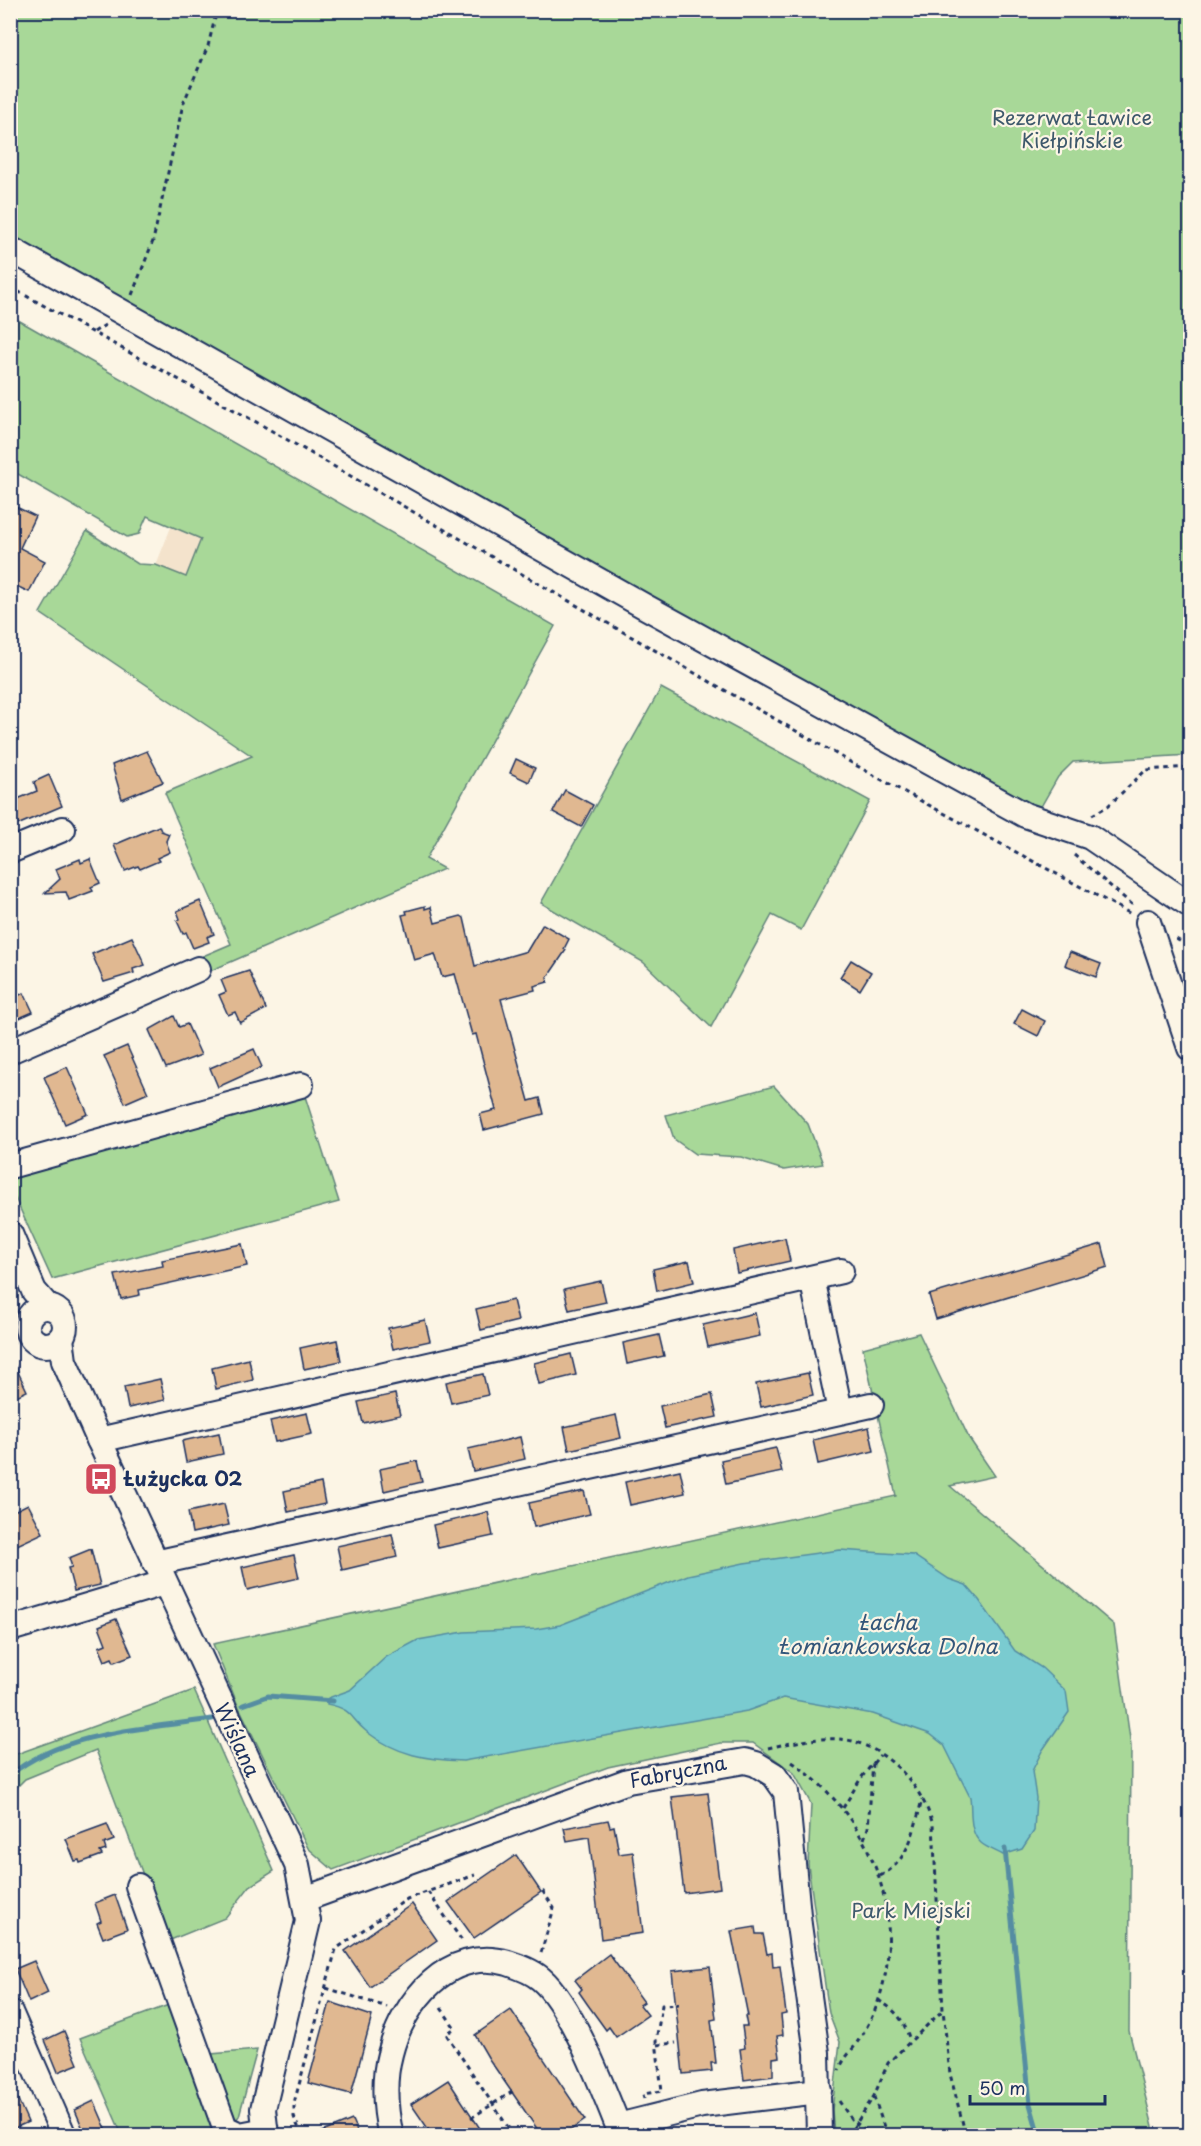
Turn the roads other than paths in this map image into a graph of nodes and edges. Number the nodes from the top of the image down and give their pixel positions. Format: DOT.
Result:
graph roads {
  1 [pos="10,249"];
  2 [pos="63,829"];
  3 [pos="10,851"];
  4 [pos="1191,905"];
  5 [pos="1148,922"];
  6 [pos="1191,1048"];
  7 [pos="10,1051"];
  8 [pos="10,1067"];
  9 [pos="301,1084"];
  10 [pos="10,1166"];
  11 [pos="10,1234"];
  12 [pos="841,1272"];
  13 [pos="812,1278"];
  14 [pos="37,1328"];
  15 [pos="871,1405"];
  16 [pos="840,1411"];
  17 [pos="99,1440"];
  18 [pos="160,1573"];
  19 [pos="10,1629"];
  20 [pos="138,1886"];
  21 [pos="304,1899"];
  22 [pos="10,2012"];
  23 [pos="828,2092"];
  24 [pos="620,2131"];
  25 [pos="266,2133"];
  26 [pos="64,2136"];
  27 [pos="391,2136"];
  28 [pos="819,2136"];
  1 -- 4 [label="street"];
  2 -- 3 [label="street"];
  5 -- 6 [label="street"];
  7 -- 8 [label="street"];
  9 -- 10 [label="street"];
  11 -- 14 [label="street, Wiślana"];
  12 -- 13 [label="street"];
  13 -- 16 [label="street"];
  13 -- 17 [label="street"];
  14 -- 17 [label="street, Wiślana"];
  15 -- 16 [label="street"];
  16 -- 18 [label="street"];
  17 -- 18 [label="street, Wiślana"];
  18 -- 19 [label="street"];
  18 -- 21 [label="street, Wiślana"];
  20 -- 25 [label="street"];
  21 -- 23 [label="street, Fabryczna"];
  21 -- 25 [label="street, Wiślana"];
  22 -- 26 [label="street"];
  23 -- 24 [label="street"];
  23 -- 28 [label="street, Fabryczna"];
  24 -- 27 [label="street"];
}
